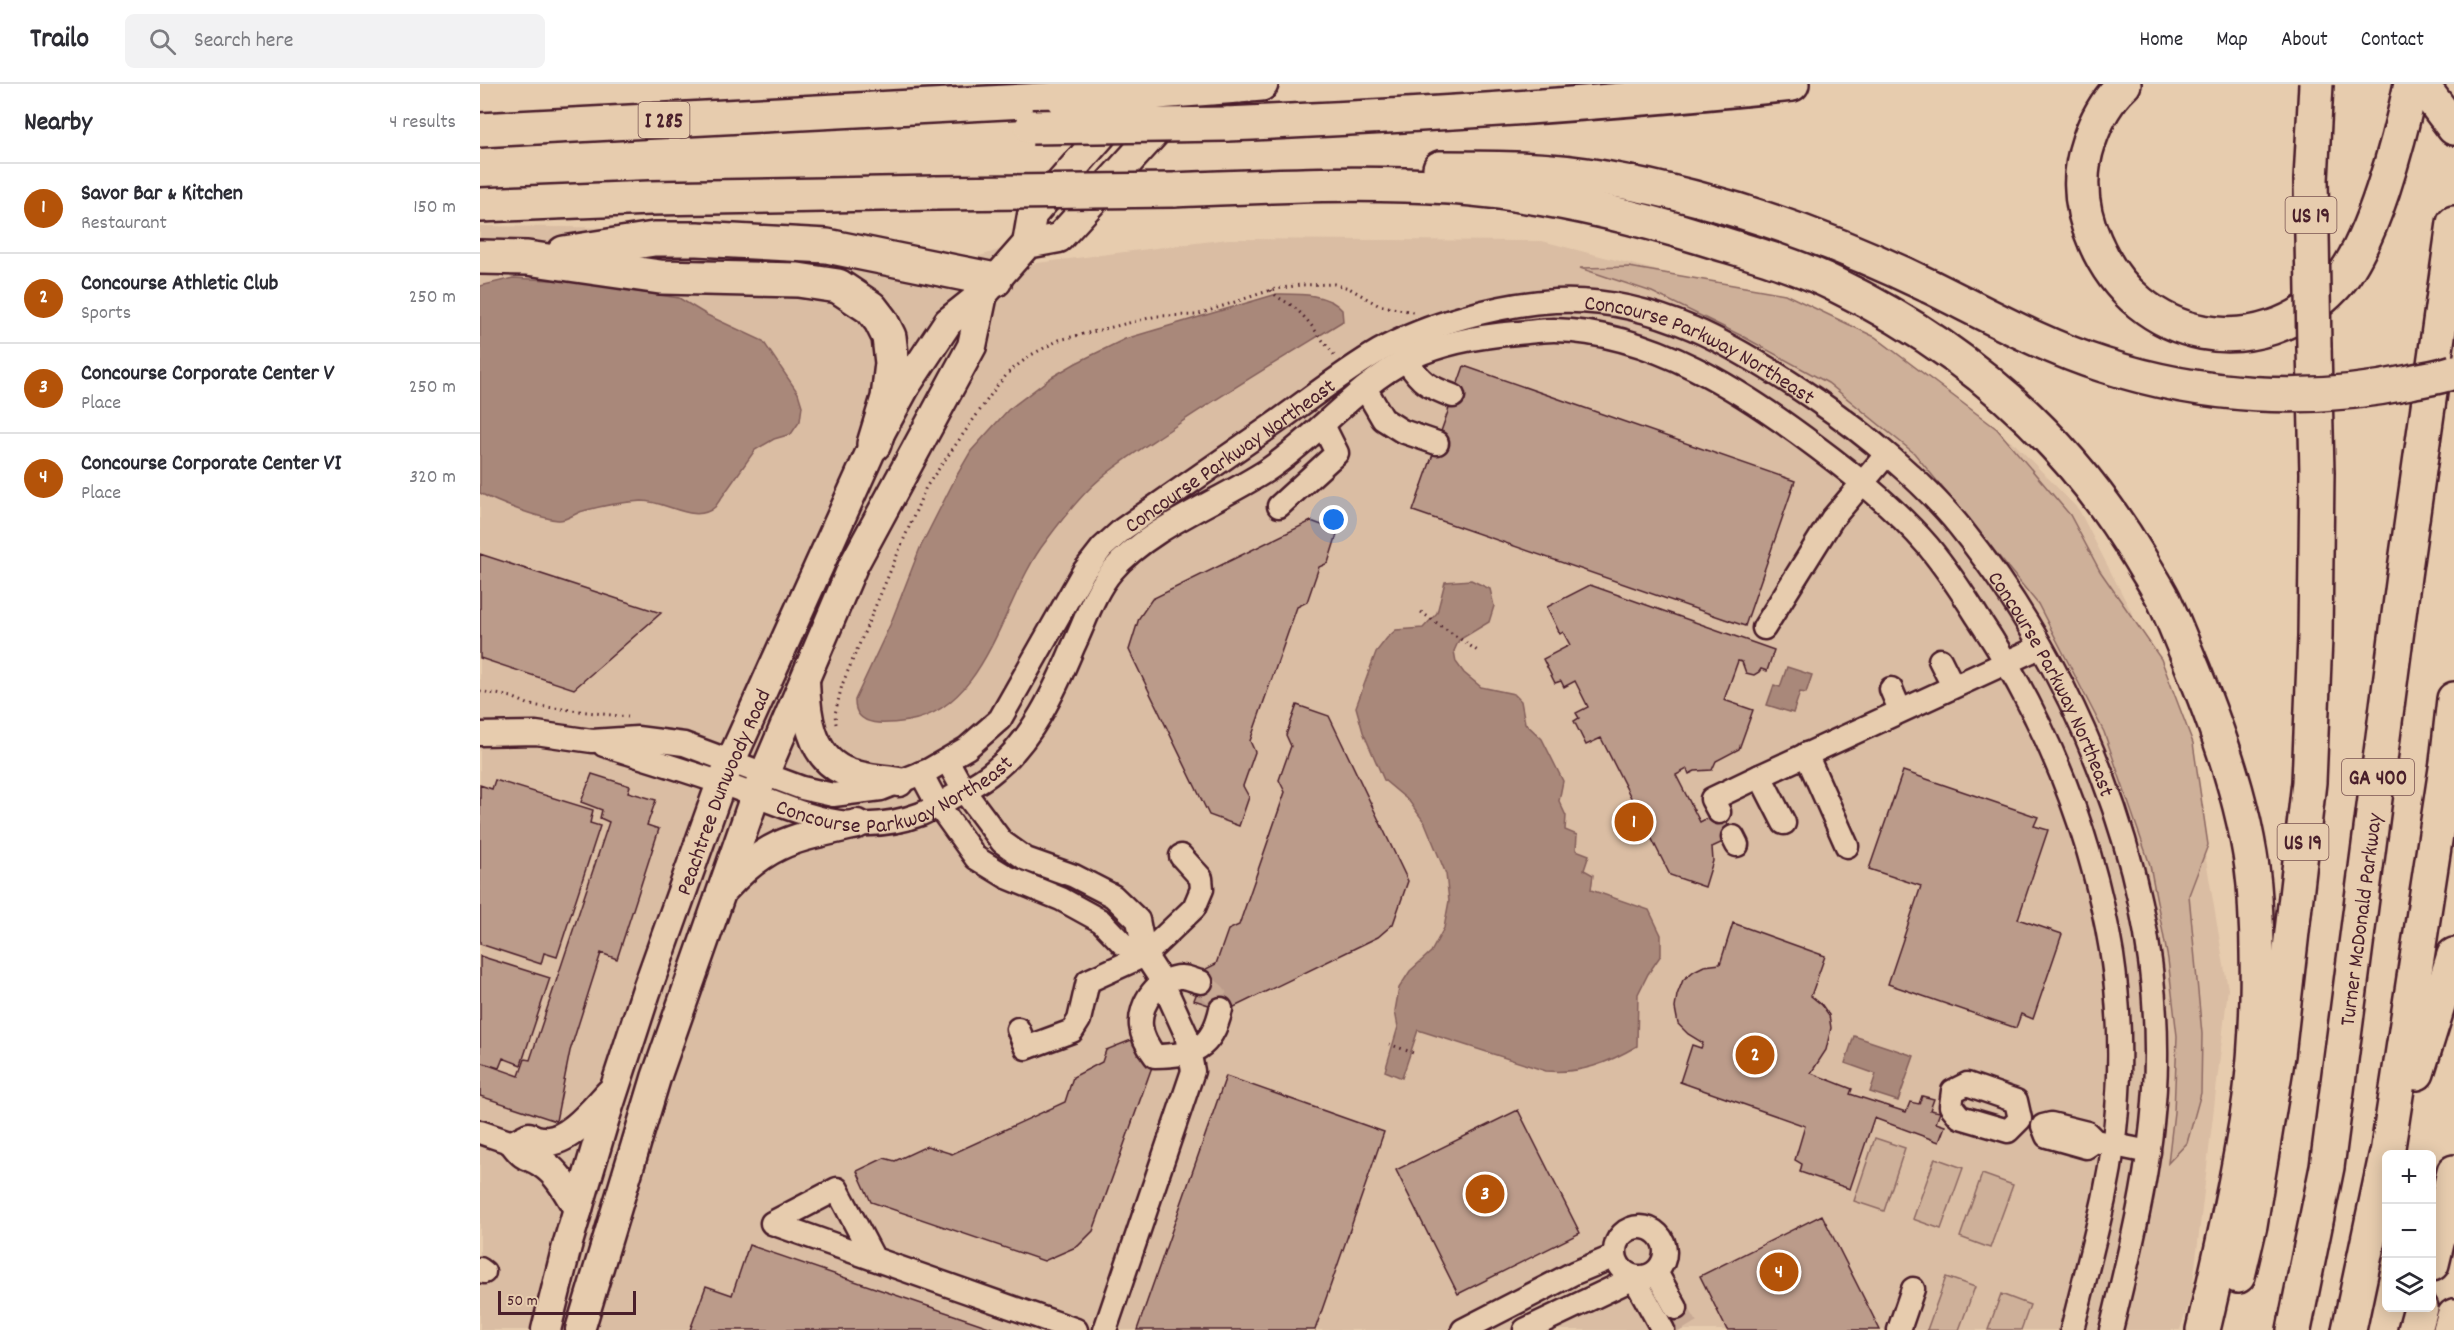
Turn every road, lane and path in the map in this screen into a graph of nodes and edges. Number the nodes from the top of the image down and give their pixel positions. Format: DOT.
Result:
graph roads {
  1 [pos="1147,84"];
  2 [pos="1199,84"];
  3 [pos="1792,84"];
  4 [pos="2124,84"];
  5 [pos="2316,84"];
  6 [pos="2411,84"];
  7 [pos="2421,84"];
  8 [pos="1249,85"];
  9 [pos="948,105"];
  10 [pos="2454,128"];
  11 [pos="480,130"];
  12 [pos="1325,183"];
  13 [pos="480,206"];
  14 [pos="2454,223"];
  15 [pos="1027,244"];
  16 [pos="480,257"];
  17 [pos="527,258"];
  18 [pos="989,287"];
  19 [pos="1271,290"];
  20 [pos="1415,312"];
  21 [pos="1339,360"];
  22 [pos="1407,361"];
  23 [pos="2454,372"];
  24 [pos="1365,388"];
  25 [pos="1453,396"];
  26 [pos="1323,425"];
  27 [pos="1437,443"];
  28 [pos="874,444"];
  29 [pos="1886,455"];
  30 [pos="1861,483"];
  31 [pos="1279,506"];
  32 [pos="1422,612"];
  33 [pos="1764,628"];
  34 [pos="2040,647"];
  35 [pos="1479,652"];
  36 [pos="1940,660"];
  37 [pos="2006,661"];
  38 [pos="805,679"];
  39 [pos="1953,686"];
  40 [pos="1891,689"];
  41 [pos="480,691"];
  42 [pos="2454,699"];
  43 [pos="1900,710"];
  44 [pos="633,718"];
  45 [pos="836,728"];
  46 [pos="480,734"];
  47 [pos="1806,754"];
  48 [pos="946,760"];
  49 [pos="725,772"];
  50 [pos="1760,776"];
  51 [pos="910,777"];
  52 [pos="759,785"];
  53 [pos="964,791"];
  54 [pos="938,805"];
  55 [pos="1719,812"];
  56 [pos="1784,823"];
  57 [pos="857,824"];
  58 [pos="1847,846"];
  59 [pos="1181,856"];
  60 [pos="720,894"];
  61 [pos="1145,955"];
  62 [pos="2454,955"];
  63 [pos="1162,981"];
  64 [pos="1201,982"];
  65 [pos="1221,1009"];
  66 [pos="1018,1029"];
  67 [pos="1389,1044"];
  68 [pos="1190,1052"];
  69 [pos="1416,1053"];
  70 [pos="615,1087"];
  71 [pos="2020,1119"];
  72 [pos="480,1132"];
  73 [pos="516,1144"];
  74 [pos="2104,1144"];
  75 [pos="2388,1150"];
  76 [pos="2390,1150"];
  77 [pos="2149,1152"];
  78 [pos="2454,1172"];
  79 [pos="2382,1180"];
  80 [pos="578,1209"];
  81 [pos="1615,1256"];
  82 [pos="2433,1258"];
  83 [pos="874,1259"];
  84 [pos="1645,1275"];
  85 [pos="1913,1289"];
  86 [pos="1676,1308"];
  87 [pos="2420,1312"];
  88 [pos="2454,1316"];
  89 [pos="1563,1322"];
  90 [pos="546,1330"];
  91 [pos="580,1330"];
  92 [pos="1076,1330"];
  93 [pos="1105,1330"];
  94 [pos="1463,1330"];
  95 [pos="1525,1330"];
  96 [pos="1663,1330"];
  97 [pos="1899,1330"];
  98 [pos="2072,1330"];
  99 [pos="2111,1330"];
  100 [pos="2203,1330"];
  101 [pos="2226,1330"];
  102 [pos="2294,1330"];
  103 [pos="2349,1330"];
  104 [pos="2415,1330"];
  105 [pos="2450,1330"];
  1 -- 15 [label="main road"];
  2 -- 15 [label="main road"];
  3 -- 9 [label="highway, bridge"];
  4 -- 6 [label="highway"];
  5 -- 101 [label="highway, US 19, bridge"];
  7 -- 10 [label="highway"];
  8 -- 9 [label="highway, I 285, bridge"];
  9 -- 11 [label="highway, I 285"];
  12 -- 13 [label="highway, bridge"];
  12 -- 23 [label="highway, bridge"];
  12 -- 100 [label="highway"];
  14 -- 102 [label="highway, Turner McDonald Parkway / GA 400"];
  15 -- 18 [label="main road, Peachtree Dunwoody Road"];
  16 -- 17 [label="highway"];
  17 -- 18 [label="highway"];
  17 -- 28 [label="highway"];
  18 -- 28 [label="main road, Peachtree Dunwoody Road"];
  18 -- 38 [label="main road, Peachtree Dunwoody Road"];
  19 -- 20 [label="path"];
  19 -- 21 [label="path"];
  19 -- 45 [label="path"];
  22 -- 24 [label="street, Concourse Parkway Northeast"];
  22 -- 25 [label="street"];
  22 -- 30 [label="street, Concourse Parkway Northeast"];
  24 -- 26 [label="street, Concourse Parkway Northeast"];
  24 -- 27 [label="street"];
  26 -- 31 [label="street"];
  26 -- 53 [label="street, Concourse Parkway Northeast"];
  28 -- 49 [label="main road, Peachtree Dunwoody Road"];
  29 -- 30 [label="street"];
  29 -- 34 [label="street, Concourse Parkway Northeast"];
  29 -- 48 [label="street, Concourse Parkway Northeast"];
  30 -- 33 [label="street"];
  30 -- 37 [label="street, Concourse Parkway Northeast"];
  32 -- 35 [label="path"];
  34 -- 37 [label="street"];
  34 -- 77 [label="street, Concourse Parkway Northeast"];
  36 -- 39 [label="street"];
  37 -- 39 [label="street"];
  37 -- 74 [label="street, Concourse Parkway Northeast"];
  38 -- 51 [label="main road"];
  38 -- 52 [label="main road, Peachtree Dunwoody Road"];
  39 -- 43 [label="street"];
  40 -- 43 [label="street"];
  41 -- 44 [label="path"];
  42 -- 75 [label="highway, GA 400"];
  43 -- 47 [label="street"];
  46 -- 49 [label="street, Concourse Parkway Northeast"];
  47 -- 50 [label="street"];
  47 -- 58 [label="street"];
  48 -- 51 [label="street, Concourse Parkway Northeast"];
  48 -- 53 [label="street"];
  49 -- 52 [label="street, Concourse Parkway Northeast"];
  49 -- 70 [label="main road, Peachtree Dunwoody Road"];
  50 -- 55 [label="street"];
  50 -- 56 [label="street"];
  51 -- 52 [label="street, Concourse Parkway Northeast"];
  51 -- 54 [label="street"];
  52 -- 57 [label="street, Concourse Parkway Northeast"];
  52 -- 60 [label="main road, Peachtree Dunwoody Road"];
  53 -- 54 [label="street, Concourse Parkway Northeast"];
  53 -- 61 [label="street"];
  54 -- 57 [label="street, Concourse Parkway Northeast"];
  54 -- 61 [label="street"];
  57 -- 60 [label="main road"];
  59 -- 61 [label="street"];
  60 -- 91 [label="main road, Peachtree Dunwoody Road"];
  61 -- 63 [label="street"];
  61 -- 66 [label="street"];
  62 -- 76 [label="highway"];
  63 -- 64 [label="street"];
  63 -- 68 [label="street"];
  63 -- 68 [label="street"];
  65 -- 68 [label="street"];
  67 -- 69 [label="path"];
  68 -- 93 [label="street"];
  70 -- 73 [label="main road"];
  70 -- 80 [label="main road, Peachtree Dunwoody Road"];
  71 -- 74 [label="street"];
  72 -- 73 [label="street"];
  73 -- 80 [label="main road"];
  74 -- 77 [label="street"];
  74 -- 98 [label="street, Concourse Parkway Northeast"];
  77 -- 99 [label="street, Concourse Parkway Northeast"];
  78 -- 82 [label="highway"];
  79 -- 103 [label="highway, GA 400"];
  80 -- 90 [label="main road, Peachtree Dunwoody Road"];
  81 -- 84 [label="street"];
  81 -- 84 [label="street"];
  81 -- 94 [label="street"];
  83 -- 92 [label="street"];
  84 -- 86 [label="street"];
  84 -- 89 [label="street"];
  84 -- 96 [label="street"];
  85 -- 97 [label="street"];
  87 -- 104 [label="highway"];
  88 -- 105 [label="highway"];
  89 -- 95 [label="street"];
}
